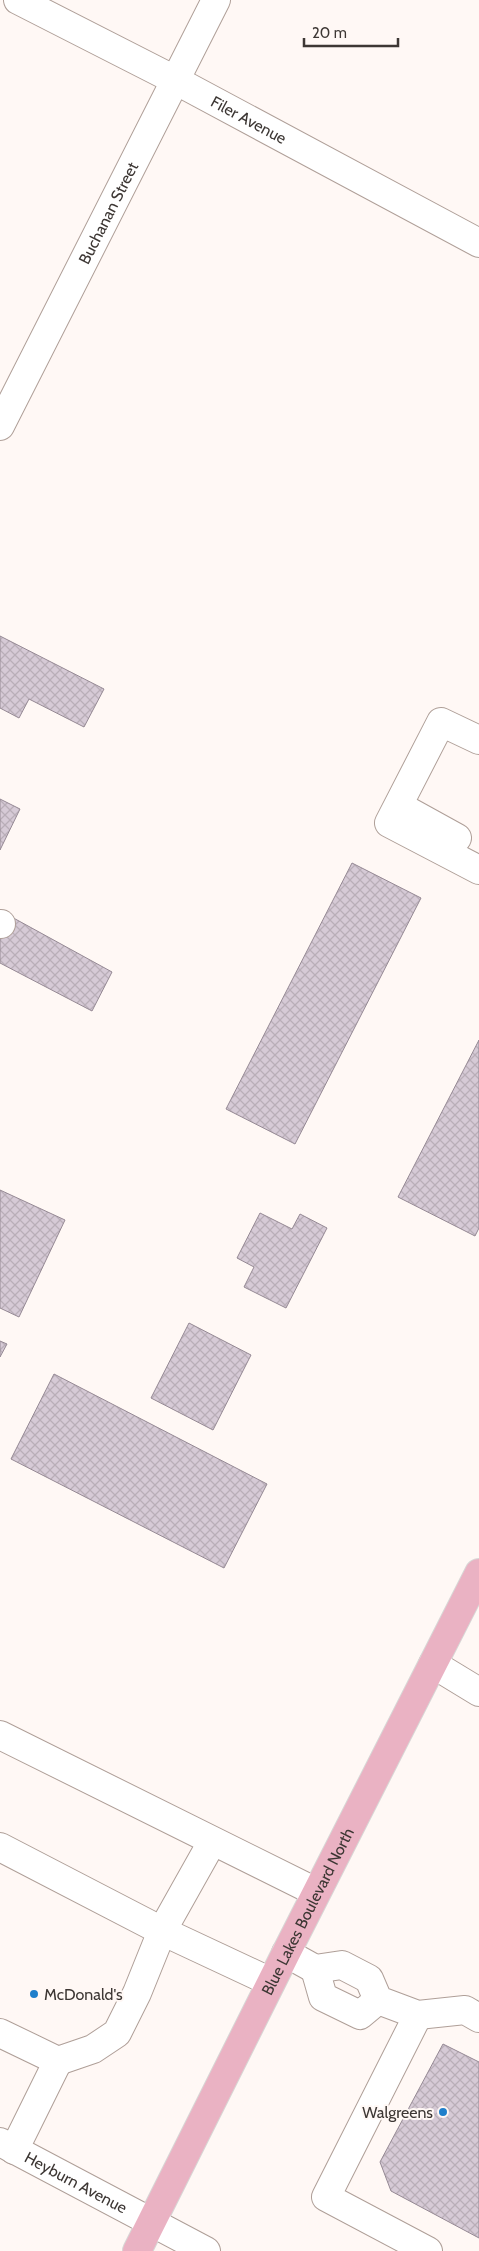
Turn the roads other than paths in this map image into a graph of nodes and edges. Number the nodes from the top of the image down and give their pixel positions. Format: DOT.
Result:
graph roads {
  1 [pos="18,0"];
  2 [pos="216,0"];
  3 [pos="175,80"];
  4 [pos="479,243"];
  5 [pos="0,426"];
  6 [pos="479,740"];
  7 [pos="399,806"];
  8 [pos="479,850"];
  9 [pos="479,870"];
  10 [pos="479,1573"];
  11 [pos="433,1664"];
  12 [pos="479,1692"];
  13 [pos="0,1735"];
  14 [pos="212,1842"];
  15 [pos="0,1848"];
  16 [pos="0,1864"];
  17 [pos="316,1892"];
  18 [pos="118,1907"];
  19 [pos="162,1931"];
  20 [pos="286,1953"];
  21 [pos="315,1970"];
  22 [pos="271,1982"];
  23 [pos="378,2000"];
  24 [pos="418,2014"];
  25 [pos="0,2015"];
  26 [pos="479,2018"];
  27 [pos="10,2038"];
  28 [pos="58,2061"];
  29 [pos="7,2146"];
  30 [pos="151,2223"];
  31 [pos="137,2251"];
  32 [pos="206,2251"];
  33 [pos="428,2251"];
  1 -- 3 [label="street, Filer Avenue"];
  2 -- 3 [label="street, Buchanan Street"];
  3 -- 4 [label="street, Filer Avenue"];
  3 -- 5 [label="street, Buchanan Street"];
  6 -- 7 [label="street"];
  7 -- 8 [label="street"];
  7 -- 9 [label="street"];
  10 -- 11 [label="main road, Blue Lakes Boulevard North"];
  11 -- 12 [label="street"];
  11 -- 17 [label="main road, Blue Lakes Boulevard North"];
  13 -- 14 [label="street"];
  14 -- 17 [label="street"];
  14 -- 19 [label="street"];
  15 -- 18 [label="street"];
  16 -- 18 [label="street"];
  17 -- 20 [label="main road, Blue Lakes Boulevard North"];
  18 -- 19 [label="street"];
  19 -- 22 [label="street"];
  19 -- 28 [label="street"];
  20 -- 21 [label="street"];
  20 -- 22 [label="main road, Blue Lakes Boulevard North"];
  21 -- 23 [label="street"];
  21 -- 23 [label="street"];
  22 -- 30 [label="main road, Blue Lakes Boulevard North"];
  23 -- 24 [label="street"];
  24 -- 26 [label="street"];
  24 -- 33 [label="street"];
  25 -- 27 [label="street"];
  27 -- 28 [label="street"];
  28 -- 29 [label="street"];
  29 -- 30 [label="street, Heyburn Avenue"];
  30 -- 31 [label="main road, Blue Lakes Boulevard North"];
  30 -- 32 [label="street, Heyburn Avenue"];
}
